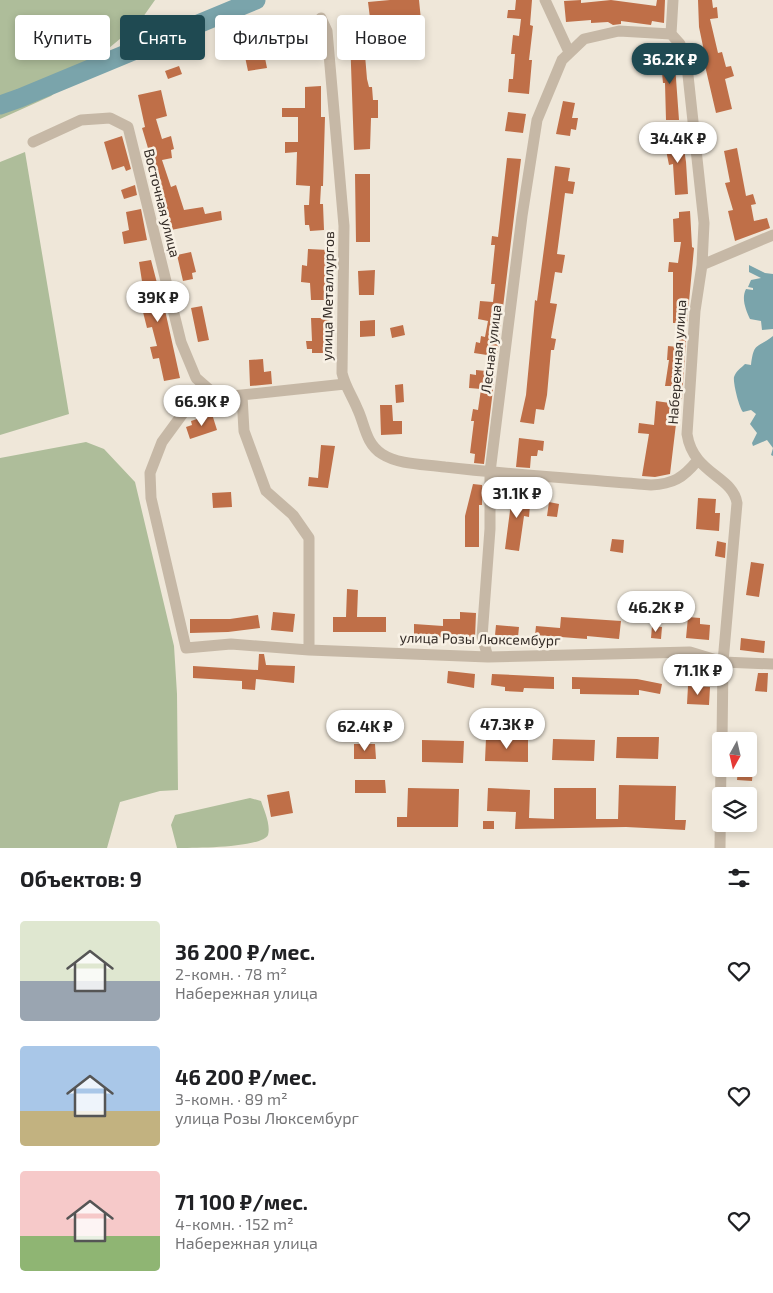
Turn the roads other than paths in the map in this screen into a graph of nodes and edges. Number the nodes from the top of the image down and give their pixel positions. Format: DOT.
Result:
graph roads {
  1 [pos="545,0"];
  2 [pos="674,0"];
  3 [pos="327,30"];
  4 [pos="671,34"];
  5 [pos="569,52"];
  6 [pos="33,142"];
  7 [pos="773,235"];
  8 [pos="702,265"];
  9 [pos="345,384"];
  10 [pos="203,386"];
  11 [pos="242,396"];
  12 [pos="697,461"];
  13 [pos="490,472"];
  14 [pos="309,650"];
  15 [pos="488,657"];
  16 [pos="723,662"];
  17 [pos="773,664"];
  18 [pos="722,732"];
  19 [pos="721,778"];
  20 [pos="720,848"];
  1 -- 5 [label="street"];
  2 -- 4 [label="street"];
  3 -- 9 [label="street, улица Металлургов"];
  4 -- 5 [label="street, Лесная улица"];
  4 -- 8 [label="street, Набережная улица"];
  5 -- 13 [label="street, Лесная улица"];
  6 -- 10 [label="street, Восточная улица"];
  7 -- 8 [label="street"];
  8 -- 12 [label="street, Набережная улица"];
  9 -- 11 [label="street"];
  9 -- 13 [label="street, улица Металлургов"];
  10 -- 11 [label="street"];
  10 -- 14 [label="street, улица Розы Люксембург"];
  11 -- 14 [label="street"];
  12 -- 13 [label="street, улица Металлургов"];
  12 -- 16 [label="street, Набережная улица"];
  13 -- 15 [label="street, Лесная улица"];
  14 -- 15 [label="street, улица Розы Люксембург"];
  15 -- 16 [label="street, улица Розы Люксембург"];
  16 -- 17 [label="street, улица Розы Люксембург"];
  16 -- 18 [label="street, Набережная улица"];
  19 -- 20 [label="street"];
}
